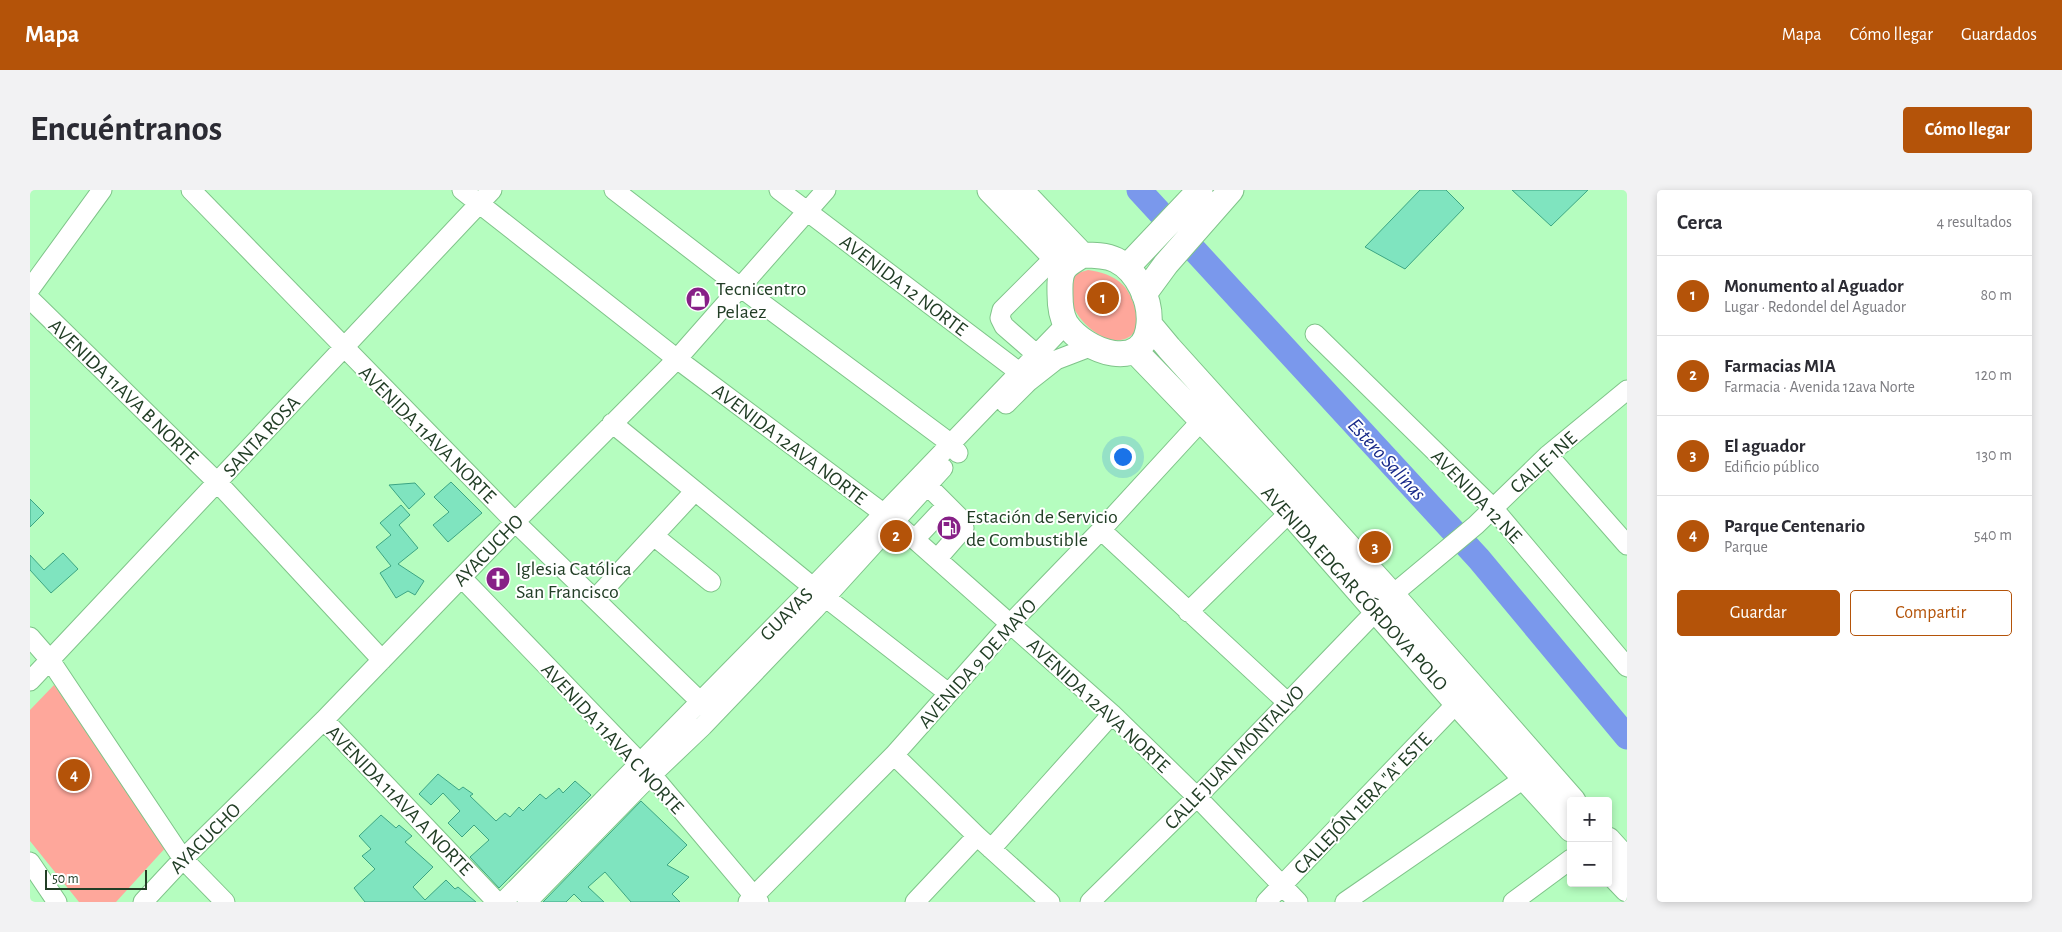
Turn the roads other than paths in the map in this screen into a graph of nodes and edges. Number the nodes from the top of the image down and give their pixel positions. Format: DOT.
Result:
graph roads {
  1 [pos="102,190"];
  2 [pos="191,190"];
  3 [pos="462,190"];
  4 [pos="492,190"];
  5 [pos="614,190"];
  6 [pos="779,190"];
  7 [pos="826,190"];
  8 [pos="990,190"];
  9 [pos="1020,190"];
  10 [pos="1209,193"];
  11 [pos="479,204"];
  12 [pos="806,211"];
  13 [pos="1068,260"];
  14 [pos="1127,267"];
  15 [pos="740,287"];
  16 [pos="30,289"];
  17 [pos="1144,294"];
  18 [pos="30,299"];
  19 [pos="1066,324"];
  20 [pos="1150,324"];
  21 [pos="1315,334"];
  22 [pos="343,347"];
  23 [pos="1090,347"];
  24 [pos="1134,351"];
  25 [pos="1036,354"];
  26 [pos="677,359"];
  27 [pos="1023,377"];
  28 [pos="1624,397"];
  29 [pos="1202,420"];
  30 [pos="612,423"];
  31 [pos="954,448"];
  32 [pos="1548,455"];
  33 [pos="218,483"];
  34 [pos="928,486"];
  35 [pos="694,492"];
  36 [pos="947,505"];
  37 [pos="1493,508"];
  38 [pos="1290,512"];
  39 [pos="888,518"];
  40 [pos="515,522"];
  41 [pos="1101,530"];
  42 [pos="654,536"];
  43 [pos="915,539"];
  44 [pos="1627,545"];
  45 [pos="937,559"];
  46 [pos="462,578"];
  47 [pos="711,582"];
  48 [pos="819,592"];
  49 [pos="595,599"];
  50 [pos="1385,602"];
  51 [pos="1188,612"];
  52 [pos="1011,623"];
  53 [pos="30,637"];
  54 [pos="50,660"];
  55 [pos="382,660"];
  56 [pos="1627,667"];
  57 [pos="30,681"];
  58 [pos="948,692"];
  59 [pos="700,702"];
  60 [pos="1288,702"];
  61 [pos="1457,704"];
  62 [pos="714,714"];
  63 [pos="1112,714"];
  64 [pos="324,720"];
  65 [pos="894,755"];
  66 [pos="646,770"];
  67 [pos="1533,772"];
  68 [pos="1197,796"];
  69 [pos="1567,797"];
  70 [pos="1567,823"];
  71 [pos="977,836"];
  72 [pos="1610,842"];
  73 [pos="991,849"];
  74 [pos="183,859"];
  75 [pos="1567,861"];
  76 [pos="1627,861"];
  77 [pos="30,862"];
  78 [pos="1612,873"];
  79 [pos="1281,886"];
  80 [pos="1627,889"];
  81 [pos="753,900"];
  82 [pos="57,902"];
  83 [pos="144,902"];
  84 [pos="225,902"];
  85 [pos="497,902"];
  86 [pos="503,902"];
  87 [pos="527,902"];
  88 [pos="915,902"];
  89 [pos="1050,902"];
  90 [pos="1090,902"];
  91 [pos="1266,902"];
  92 [pos="1298,902"];
  93 [pos="1345,902"];
  94 [pos="1513,902"];
  1 -- 16 [label="street"];
  2 -- 22 [label="street, AVENIDA 11AVA NORTE"];
  3 -- 11 [label="street, AVENIDA 12AVA NORTE"];
  4 -- 11 [label="street, SANTA ROSA"];
  5 -- 15 [label="street"];
  6 -- 12 [label="street, AVENIDA 12 NORTE"];
  7 -- 12 [label="street, AYACUCHO"];
  8 -- 13 [label="main road"];
  9 -- 13 [label="main road"];
  10 -- 14 [label="main road"];
  10 -- 17 [label="main road"];
  11 -- 22 [label="street, SANTA ROSA"];
  11 -- 26 [label="street, AVENIDA 12AVA NORTE"];
  12 -- 15 [label="street, AYACUCHO"];
  12 -- 27 [label="street, AVENIDA 12 NORTE"];
  13 -- 14 [label="main road"];
  13 -- 19 [label="main road"];
  13 -- 25 [label="street"];
  14 -- 17 [label="main road"];
  15 -- 26 [label="street, AYACUCHO"];
  15 -- 31 [label="street"];
  17 -- 20 [label="main road"];
  18 -- 33 [label="street, AVENIDA 11AVA B NORTE"];
  19 -- 23 [label="main road"];
  19 -- 25 [label="street, GUAYAS"];
  20 -- 24 [label="main road"];
  20 -- 50 [label="main road, AVENIDA EDGAR CÓRDOVA POLO"];
  21 -- 37 [label="street, AVENIDA 12 NE"];
  22 -- 33 [label="street, SANTA ROSA"];
  22 -- 40 [label="street, AVENIDA 11AVA NORTE"];
  23 -- 24 [label="main road"];
  23 -- 27 [label="street, GUAYAS"];
  24 -- 29 [label="main road, AVENIDA EDGAR CÓRDOVA POLO"];
  25 -- 27 [label="street, GUAYAS"];
  26 -- 30 [label="street, AYACUCHO"];
  26 -- 39 [label="street, AVENIDA 12AVA NORTE"];
  27 -- 31 [label="street, GUAYAS"];
  28 -- 32 [label="street, CALLE 1NE"];
  29 -- 38 [label="main road, AVENIDA EDGAR CÓRDOVA POLO"];
  29 -- 41 [label="street, AVENIDA 9 DE MAYO"];
  30 -- 35 [label="street"];
  30 -- 40 [label="street, AYACUCHO"];
  31 -- 34 [label="street, GUAYAS"];
  31 -- 39 [label="street, GUAYAS"];
  32 -- 37 [label="street, CALLE 1NE"];
  32 -- 44 [label="street"];
  33 -- 54 [label="street, SANTA ROSA"];
  33 -- 55 [label="street, AVENIDA 11AVA B NORTE"];
  34 -- 36 [label="street"];
  34 -- 39 [label="street, GUAYAS"];
  35 -- 42 [label="street"];
  35 -- 48 [label="street"];
  36 -- 43 [label="street"];
  36 -- 45 [label="street"];
  37 -- 50 [label="street, CALLE 1NE"];
  37 -- 56 [label="street, AVENIDA 12 NE"];
  38 -- 50 [label="main road, AVENIDA EDGAR CÓRDOVA POLO"];
  38 -- 51 [label="street"];
  39 -- 43 [label="street, AVENIDA 12AVA NORTE"];
  39 -- 48 [label="street, GUAYAS"];
  40 -- 46 [label="street, AYACUCHO"];
  40 -- 49 [label="street, AVENIDA 11AVA NORTE"];
  41 -- 51 [label="street"];
  41 -- 52 [label="street, AVENIDA 9 DE MAYO"];
  42 -- 47 [label="street"];
  42 -- 49 [label="street"];
  43 -- 45 [label="street, AVENIDA 12AVA NORTE"];
  45 -- 52 [label="street, AVENIDA 12AVA NORTE"];
  46 -- 55 [label="street, AYACUCHO"];
  46 -- 66 [label="street, AVENIDA 11AVA C NORTE"];
  48 -- 58 [label="street"];
  48 -- 59 [label="street, GUAYAS"];
  48 -- 62 [label="street, GUAYAS"];
  49 -- 59 [label="street, AVENIDA 11AVA NORTE"];
  50 -- 60 [label="street, CALLE JUAN MONTALVO"];
  50 -- 61 [label="main road, AVENIDA EDGAR CÓRDOVA POLO"];
  50 -- 67 [label="main road, AVENIDA EDGAR CÓRDOVA POLO"];
  51 -- 60 [label="street"];
  52 -- 58 [label="street, AVENIDA 9 DE MAYO"];
  52 -- 63 [label="street, AVENIDA 12AVA NORTE"];
  53 -- 54 [label="street"];
  54 -- 57 [label="street, SANTA ROSA"];
  54 -- 74 [label="street"];
  55 -- 64 [label="street, AYACUCHO"];
  58 -- 65 [label="street, AVENIDA 9 DE MAYO"];
  59 -- 62 [label="street, AVENIDA 11AVA NORTE"];
  59 -- 66 [label="street, GUAYAS"];
  60 -- 68 [label="street, CALLE JUAN MONTALVO"];
  61 -- 67 [label="main road, AVENIDA EDGAR CÓRDOVA POLO"];
  61 -- 79 [label="street, CALLEJÓN 1ERA \"A\" ESTE"];
  62 -- 66 [label="street, GUAYAS"];
  63 -- 68 [label="street, AVENIDA 12AVA NORTE"];
  63 -- 73 [label="street"];
  64 -- 74 [label="street, AYACUCHO"];
  64 -- 85 [label="street, AVENIDA 11AVA A NORTE"];
  65 -- 71 [label="street"];
  65 -- 81 [label="street, AVENIDA 9 DE MAYO"];
  66 -- 81 [label="street, AVENIDA 11AVA C NORTE"];
  66 -- 86 [label="street, GUAYAS"];
  66 -- 87 [label="street, GUAYAS"];
  67 -- 69 [label="main road, AVENIDA EDGAR CÓRDOVA POLO"];
  67 -- 70 [label="main road, AVENIDA EDGAR CÓRDOVA POLO"];
  67 -- 93 [label="street"];
  68 -- 79 [label="street, AVENIDA 12AVA NORTE"];
  68 -- 90 [label="street, CALLE JUAN MONTALVO"];
  71 -- 73 [label="street"];
  71 -- 88 [label="street"];
  72 -- 76 [label="main road"];
  73 -- 89 [label="street"];
  74 -- 83 [label="street, AYACUCHO"];
  74 -- 84 [label="street"];
  75 -- 94 [label="street"];
  77 -- 82 [label="street"];
  78 -- 80 [label="main road"];
  79 -- 91 [label="street, CALLEJÓN 1ERA \"A\" ESTE"];
  79 -- 92 [label="street, AVENIDA 12AVA NORTE"];
}
